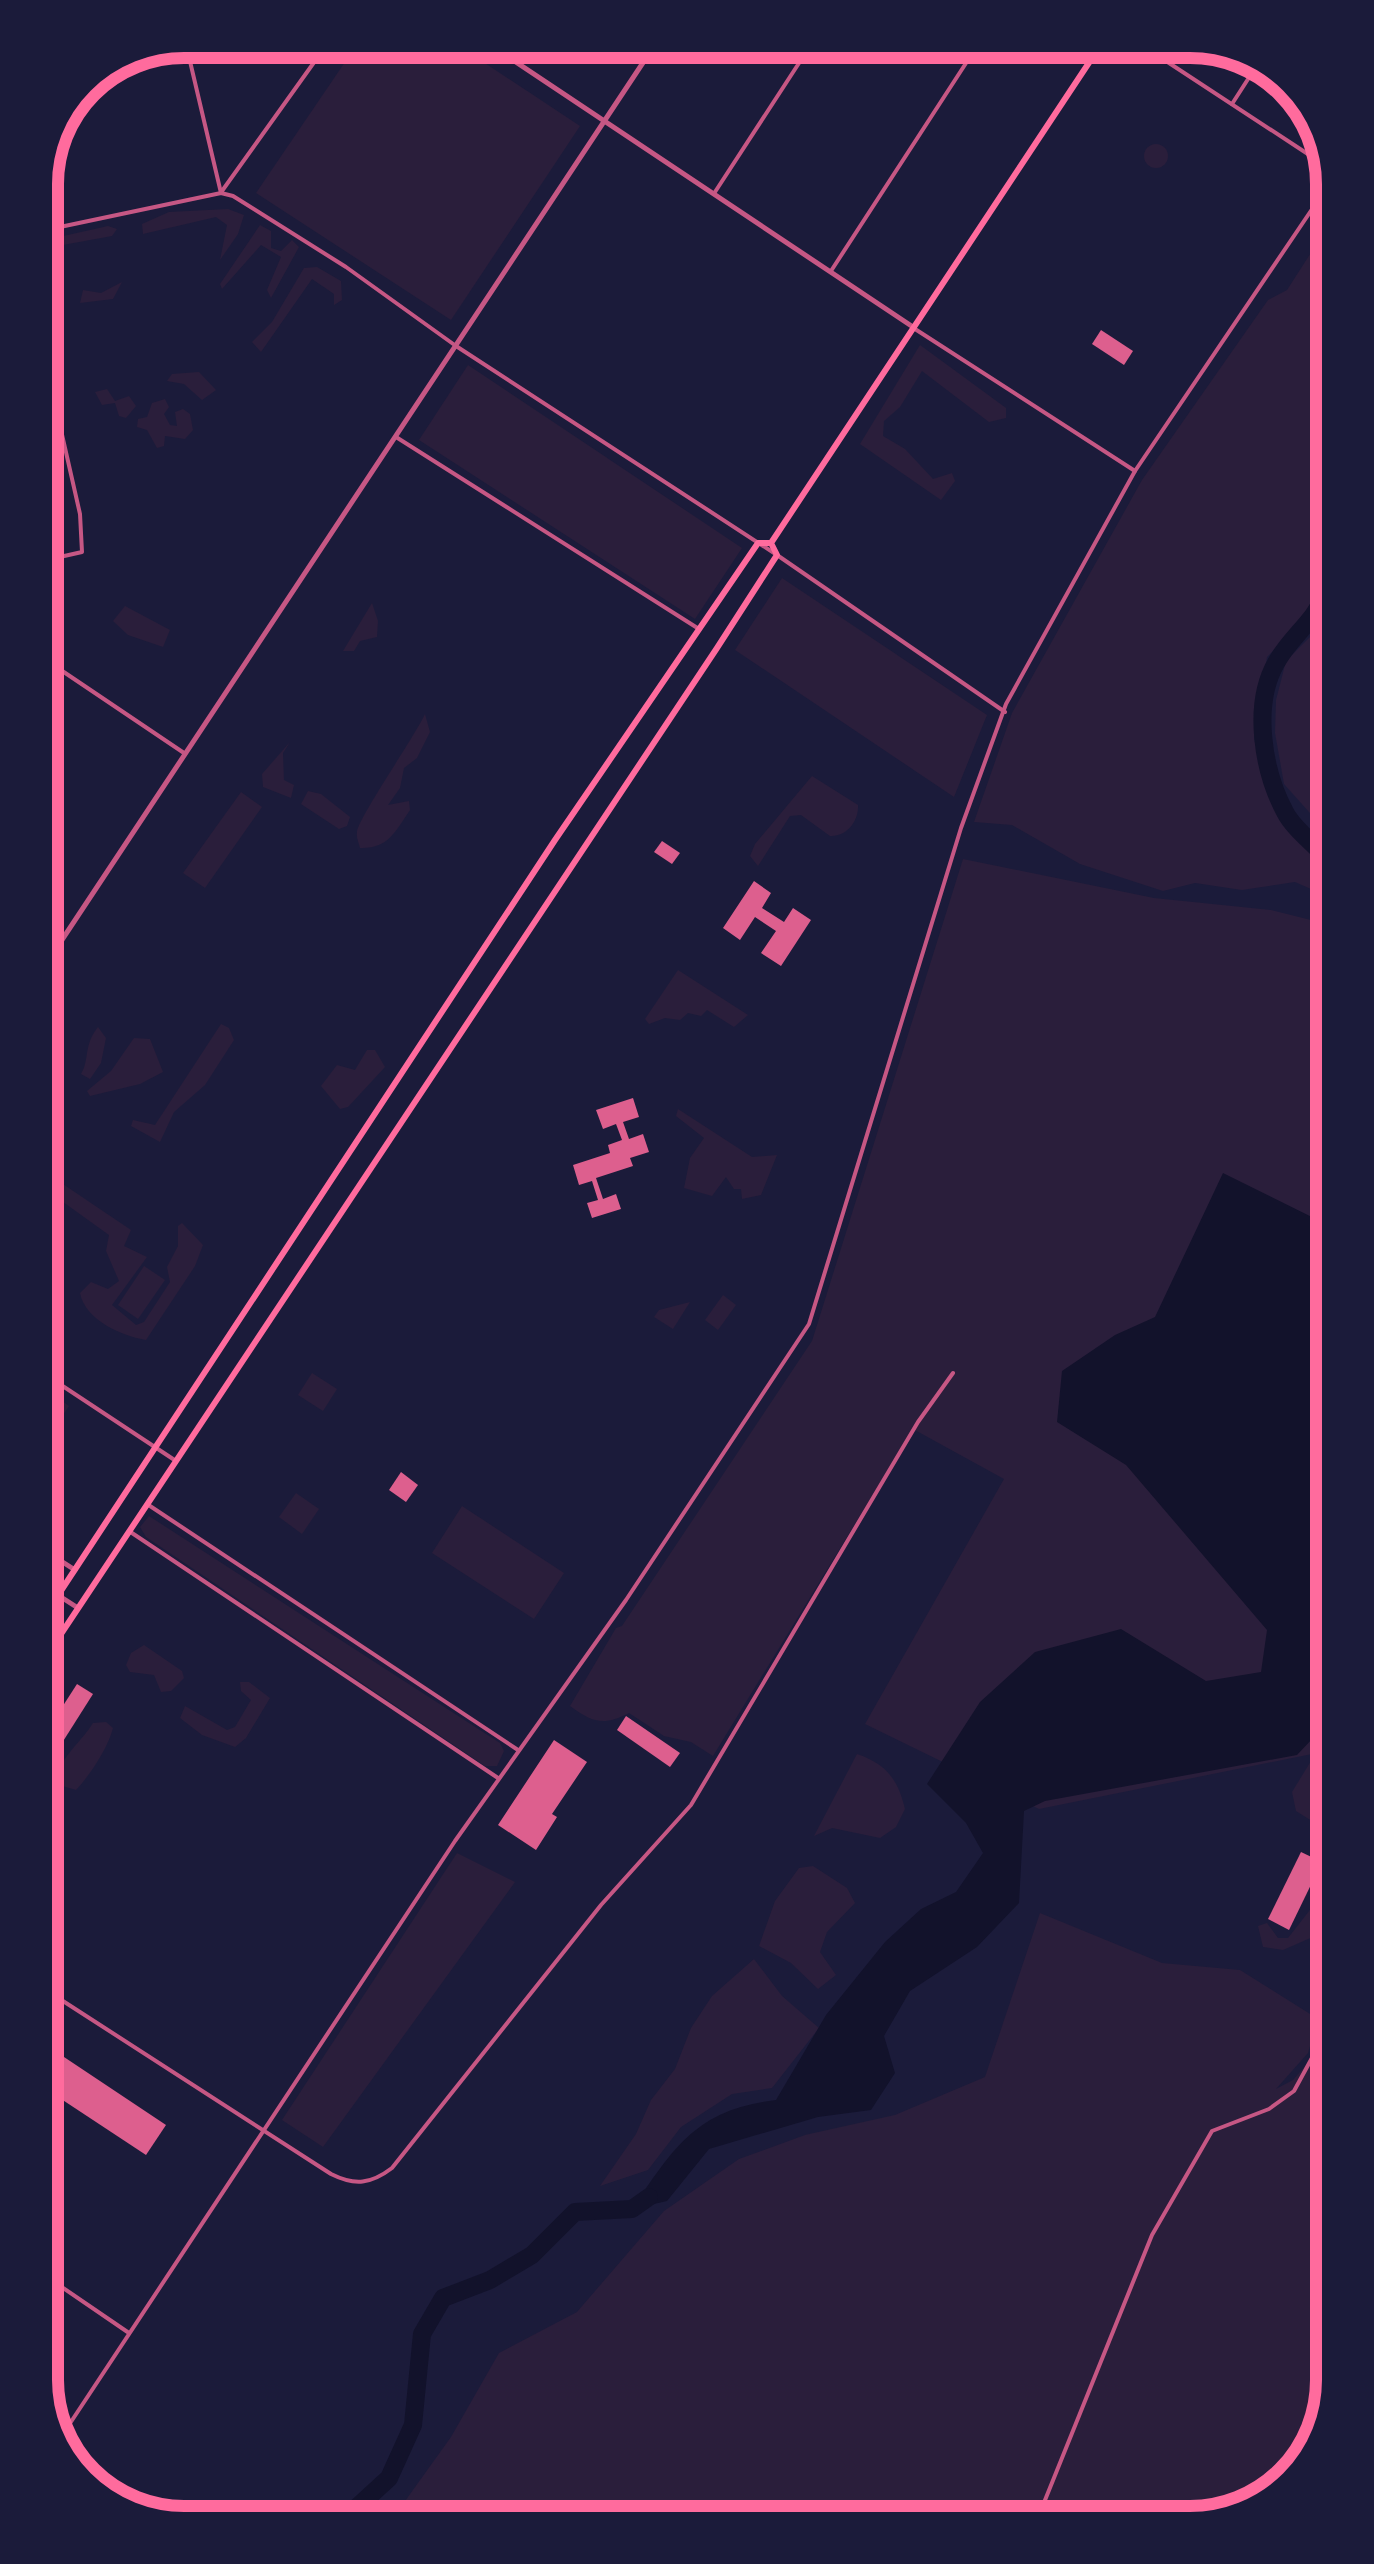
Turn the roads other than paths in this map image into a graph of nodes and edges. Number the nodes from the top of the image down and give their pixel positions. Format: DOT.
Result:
graph roads {
  1 [pos="188,58"];
  2 [pos="317,58"];
  3 [pos="510,58"];
  4 [pos="646,58"];
  5 [pos="802,58"];
  6 [pos="969,58"];
  7 [pos="1092,58"];
  8 [pos="1162,58"];
  9 [pos="1252,73"];
  10 [pos="1232,104"];
  11 [pos="604,122"];
  12 [pos="1314,158"];
  13 [pos="716,192"];
  14 [pos="222,193"];
  15 [pos="1316,203"];
  16 [pos="58,227"];
  17 [pos="830,271"];
  18 [pos="915,329"];
  19 [pos="456,346"];
  20 [pos="58,417"];
  21 [pos="396,437"];
  22 [pos="1135,471"];
  23 [pos="771,543"];
  24 [pos="758,544"];
  25 [pos="777,555"];
  26 [pos="58,557"];
  27 [pos="699,629"];
  28 [pos="58,669"];
  29 [pos="1004,712"];
  30 [pos="185,754"];
  31 [pos="58,946"];
  32 [pos="953,1372"];
  33 [pos="58,1383"];
  34 [pos="155,1448"];
  35 [pos="176,1462"];
  36 [pos="147,1504"];
  37 [pos="129,1532"];
  38 [pos="58,1559"];
  39 [pos="75,1570"];
  40 [pos="58,1595"];
  41 [pos="79,1608"];
  42 [pos="58,1640"];
  43 [pos="518,1750"];
  44 [pos="498,1778"];
  45 [pos="58,1998"];
  46 [pos="1316,2050"];
  47 [pos="263,2133"];
  48 [pos="58,2285"];
  49 [pos="129,2333"];
  50 [pos="67,2428"];
  51 [pos="1043,2506"];
  1 -- 14 [label="street"];
  2 -- 14 [label="street"];
  3 -- 11 [label="street"];
  4 -- 11 [label="street"];
  5 -- 13 [label="street"];
  6 -- 17 [label="street"];
  7 -- 18 [label="main road"];
  8 -- 10 [label="street"];
  9 -- 10 [label="street"];
  10 -- 12 [label="street"];
  11 -- 13 [label="street"];
  11 -- 19 [label="street"];
  13 -- 17 [label="street"];
  14 -- 16 [label="street"];
  14 -- 19 [label="street"];
  15 -- 22 [label="street"];
  17 -- 18 [label="street"];
  18 -- 22 [label="street"];
  18 -- 23 [label="main road"];
  19 -- 21 [label="street"];
  19 -- 24 [label="street"];
  20 -- 26 [label="street"];
  21 -- 27 [label="street"];
  21 -- 30 [label="street"];
  22 -- 29 [label="street"];
  23 -- 24 [label="main road"];
  23 -- 25 [label="main road"];
  24 -- 25 [label="street"];
  24 -- 27 [label="main road"];
  25 -- 29 [label="street"];
  25 -- 35 [label="main road"];
  27 -- 34 [label="main road"];
  28 -- 30 [label="street"];
  29 -- 43 [label="street"];
  30 -- 31 [label="street"];
  32 -- 47 [label="street"];
  33 -- 34 [label="street"];
  34 -- 35 [label="street"];
  34 -- 39 [label="main road"];
  35 -- 36 [label="main road"];
  36 -- 37 [label="main road"];
  36 -- 43 [label="street"];
  37 -- 41 [label="main road"];
  37 -- 44 [label="street"];
  38 -- 39 [label="street"];
  39 -- 40 [label="main road"];
  40 -- 41 [label="street"];
  41 -- 42 [label="main road"];
  43 -- 44 [label="street"];
  44 -- 47 [label="street"];
  45 -- 47 [label="street"];
  46 -- 51 [label="street"];
  47 -- 49 [label="street"];
  48 -- 49 [label="street"];
  49 -- 50 [label="street"];
}
